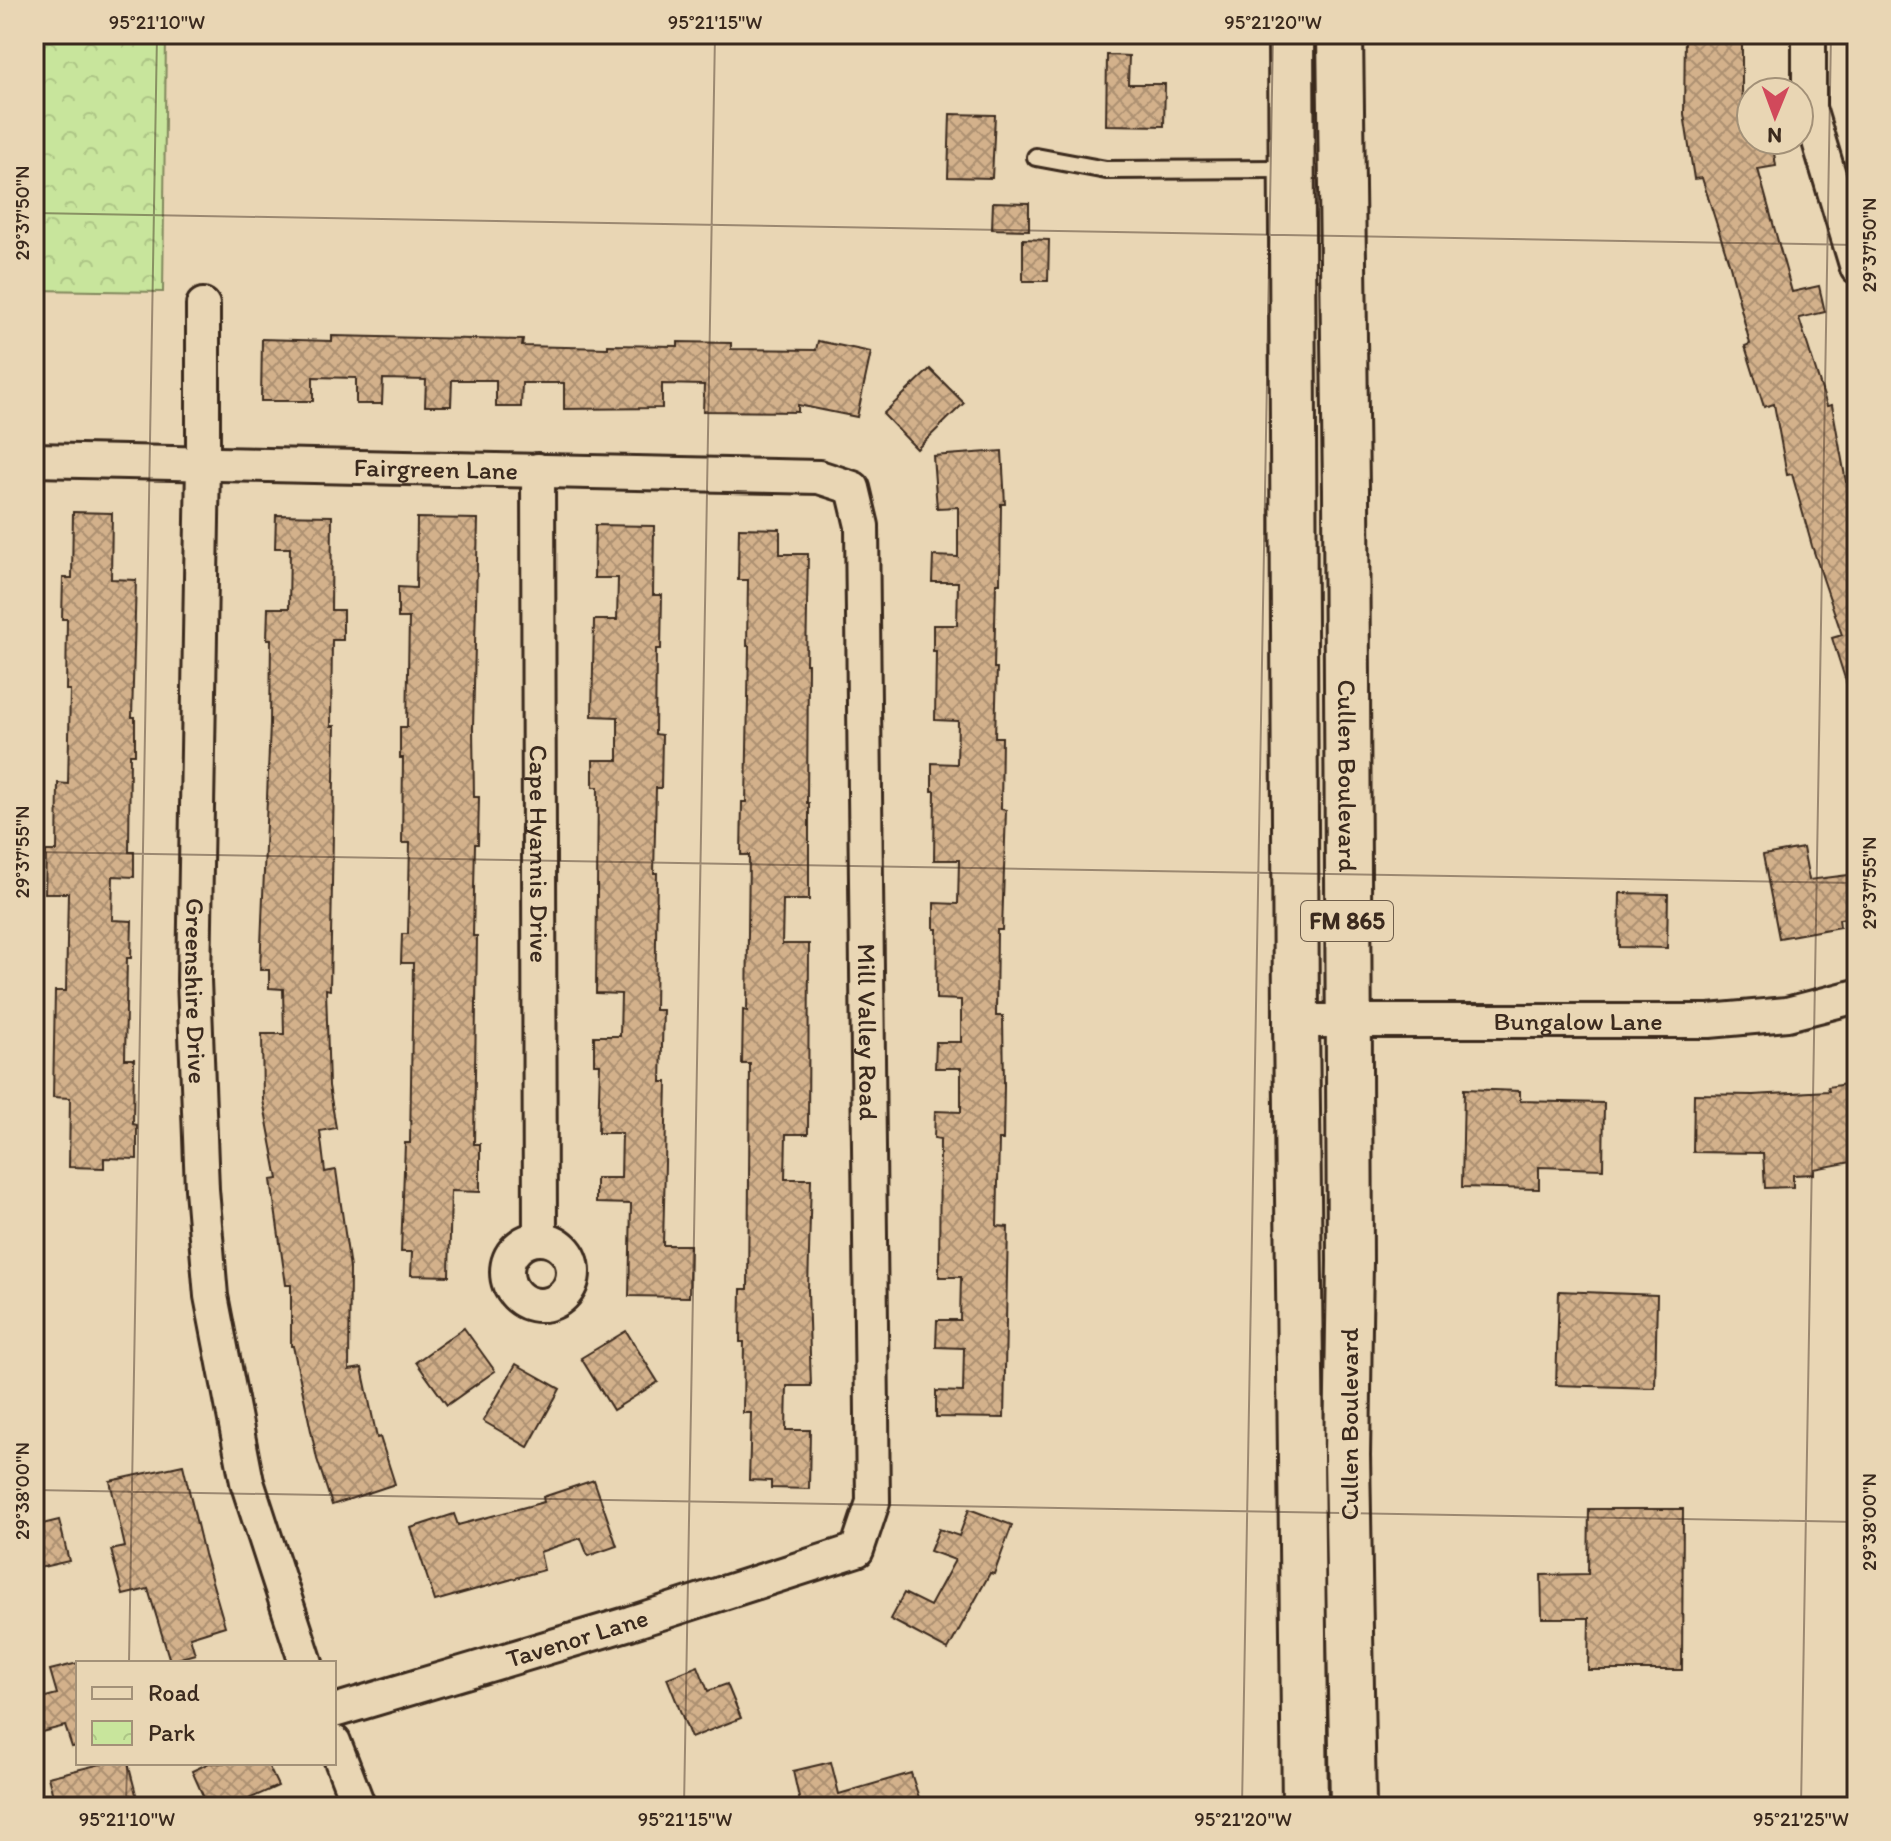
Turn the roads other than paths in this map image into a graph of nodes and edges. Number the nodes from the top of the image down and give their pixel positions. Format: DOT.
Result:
graph roads {
  1 [pos="1291,34"];
  2 [pos="1340,34"];
  3 [pos="1809,34"];
  4 [pos="1036,157"];
  5 [pos="1292,169"];
  6 [pos="1857,268"];
  7 [pos="203,305"];
  8 [pos="34,460"];
  9 [pos="203,463"];
  10 [pos="538,470"];
  11 [pos="839,483"];
  12 [pos="1293,489"];
  13 [pos="1346,490"];
  14 [pos="1857,996"];
  15 [pos="1296,1021"];
  16 [pos="1347,1021"];
  17 [pos="540,1239"];
  18 [pos="1301,1454"];
  19 [pos="1347,1455"];
  20 [pos="818,1562"];
  21 [pos="305,1661"];
  22 [pos="336,1710"];
  23 [pos="336,1747"];
  24 [pos="359,1807"];
  25 [pos="1305,1807"];
  26 [pos="1353,1807"];
  1 -- 5 [label="main road, Cullen Boulevard / FM 865"];
  2 -- 13 [label="main road, Cullen Boulevard / FM 865"];
  3 -- 6 [label="street"];
  4 -- 5 [label="lane"];
  5 -- 12 [label="main road, Cullen Boulevard / FM 865"];
  7 -- 9 [label="street, Greenshire Drive"];
  8 -- 9 [label="street, Fairgreen Lane"];
  9 -- 10 [label="street, Fairgreen Lane"];
  9 -- 21 [label="street, Greenshire Drive"];
  10 -- 11 [label="street, Fairgreen Lane"];
  10 -- 17 [label="street, Cape Hyannis Drive"];
  11 -- 20 [label="street, Mill Valley Road"];
  12 -- 13 [label="main road"];
  12 -- 15 [label="main road, Cullen Boulevard / FM 865"];
  13 -- 16 [label="main road, Cullen Boulevard / FM 865"];
  14 -- 16 [label="street, Bungalow Lane"];
  15 -- 16 [label="street, Bungalow Lane"];
  15 -- 18 [label="main road, Cullen Boulevard / FM 865"];
  16 -- 19 [label="main road, Cullen Boulevard / FM 865"];
  18 -- 19 [label="main road"];
  18 -- 25 [label="main road, Cullen Boulevard / FM 865"];
  19 -- 26 [label="main road, Cullen Boulevard / FM 865"];
  20 -- 22 [label="street, Tavenor Lane"];
  23 -- 24 [label="street"];
}
